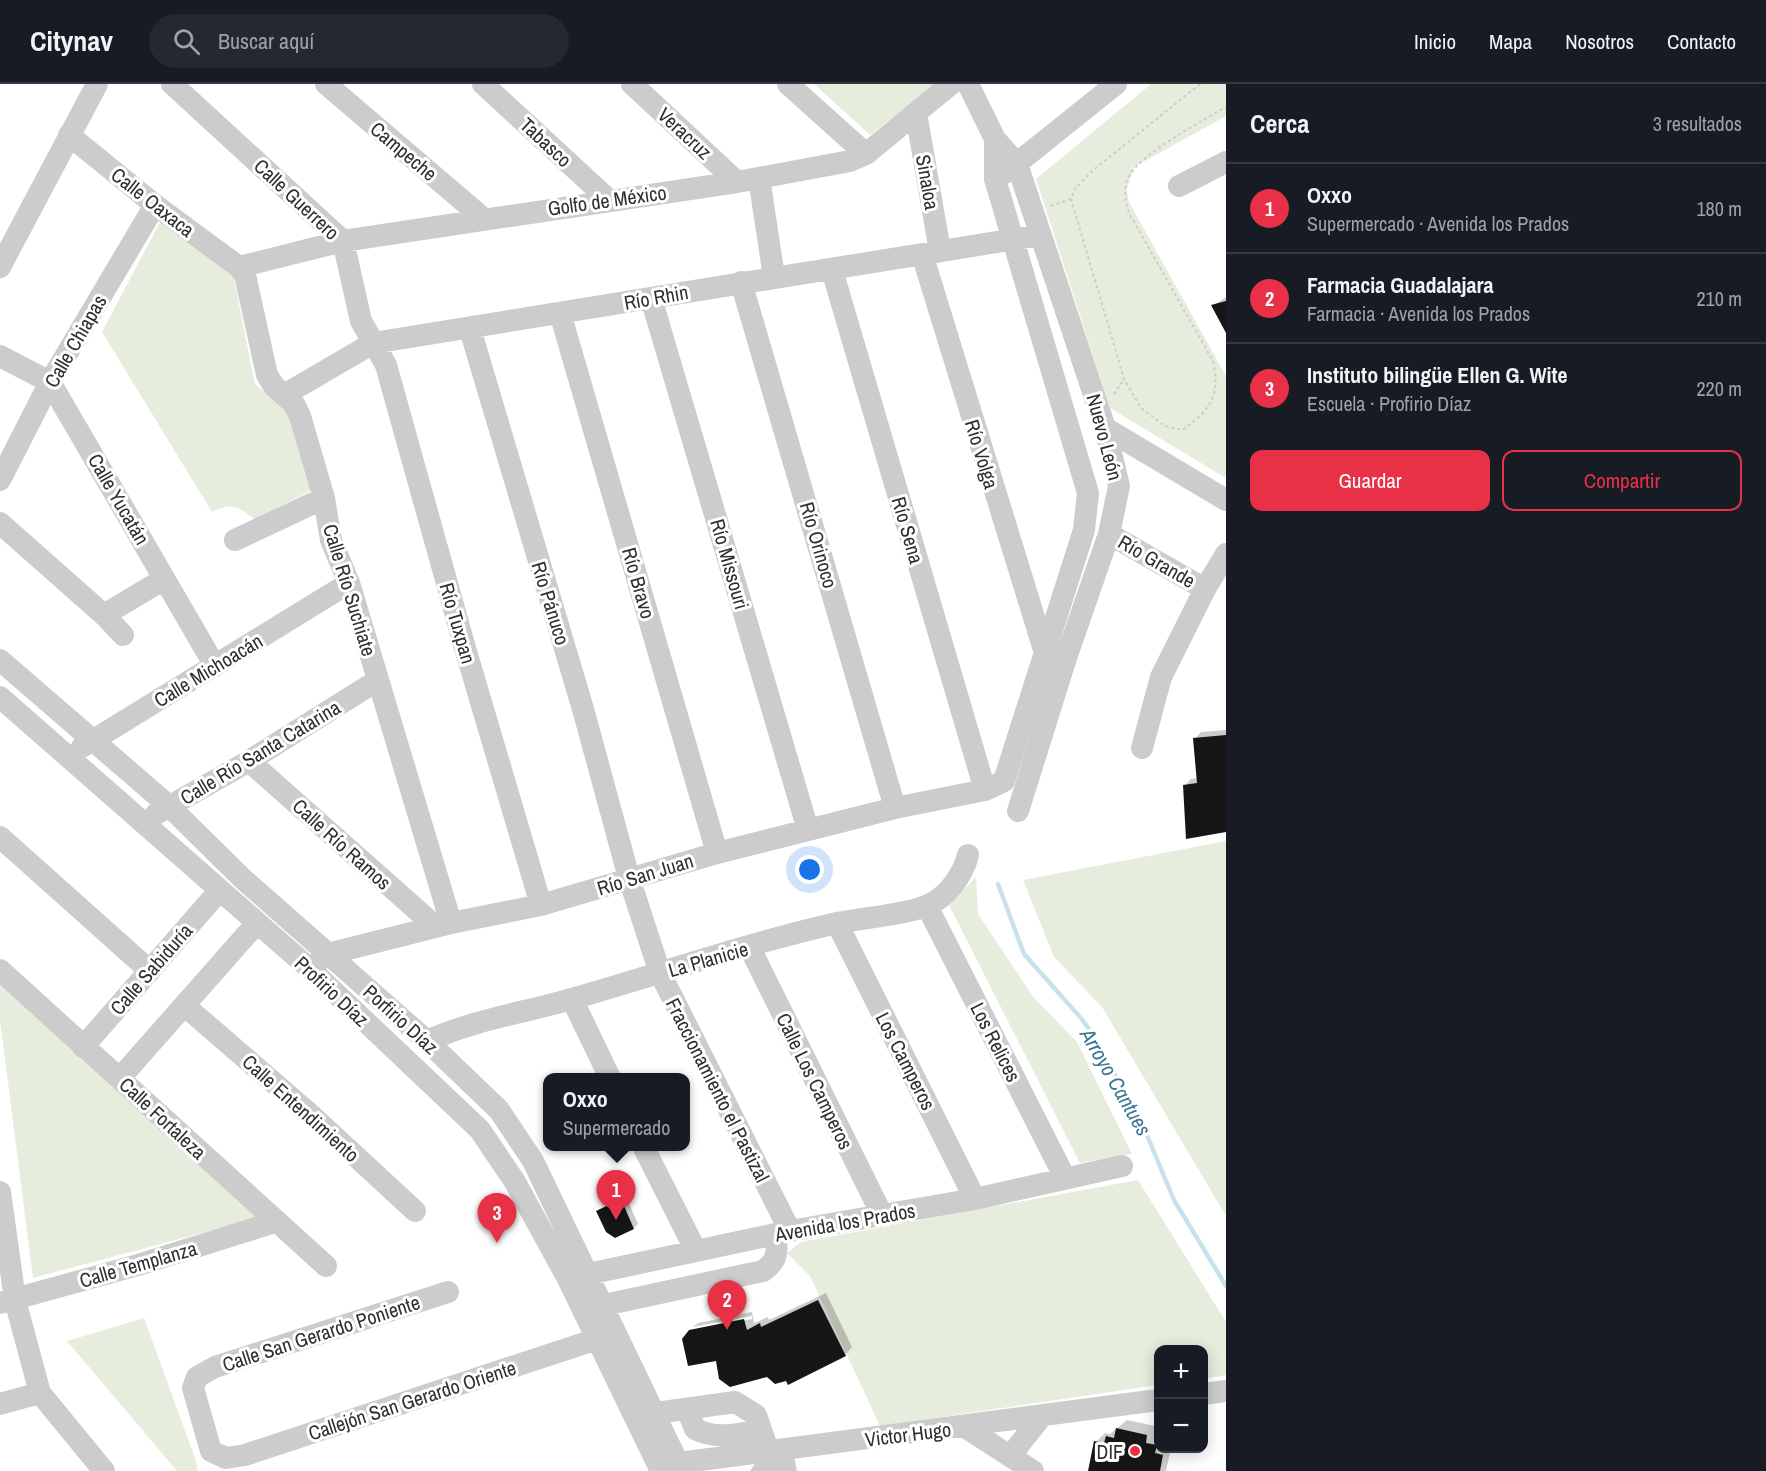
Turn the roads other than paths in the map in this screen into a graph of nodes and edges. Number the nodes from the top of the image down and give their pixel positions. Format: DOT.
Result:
graph roads {
  1 [pos="97,84"];
  2 [pos="172,84"];
  3 [pos="326,84"];
  4 [pos="483,84"];
  5 [pos="632,84"];
  6 [pos="788,84"];
  7 [pos="951,84"];
  8 [pos="968,84"];
  9 [pos="1116,84"];
  10 [pos="916,112"];
  11 [pos="69,135"];
  12 [pos="995,139"];
  13 [pos="866,153"];
  14 [pos="1226,162"];
  15 [pos="1017,164"];
  16 [pos="995,179"];
  17 [pos="748,180"];
  18 [pos="1179,186"];
  19 [pos="609,200"];
  20 [pos="154,206"];
  21 [pos="483,218"];
  22 [pos="1040,235"];
  23 [pos="1012,240"];
  24 [pos="343,241"];
  25 [pos="931,253"];
  26 [pos="0,267"];
  27 [pos="239,267"];
  28 [pos="832,270"];
  29 [pos="774,277"];
  30 [pos="741,282"];
  31 [pos="651,298"];
  32 [pos="560,313"];
  33 [pos="470,328"];
  34 [pos="374,344"];
  35 [pos="0,356"];
  36 [pos="50,382"];
  37 [pos="284,395"];
  38 [pos="1105,428"];
  39 [pos="0,480"];
  40 [pos="324,498"];
  41 [pos="1226,500"];
  42 [pos="0,523"];
  43 [pos="1109,534"];
  44 [pos="235,540"];
  45 [pos="1226,554"];
  46 [pos="164,579"];
  47 [pos="350,583"];
  48 [pos="1205,589"];
  49 [pos="104,615"];
  50 [pos="123,635"];
  51 [pos="1045,653"];
  52 [pos="0,660"];
  53 [pos="215,666"];
  54 [pos="378,680"];
  55 [pos="0,697"];
  56 [pos="93,740"];
  57 [pos="1142,748"];
  58 [pos="67,758"];
  59 [pos="249,761"];
  60 [pos="1027,784"];
  61 [pos="995,786"];
  62 [pos="169,806"];
  63 [pos="895,808"];
  64 [pos="1018,811"];
  65 [pos="141,823"];
  66 [pos="808,830"];
  67 [pos="0,837"];
  68 [pos="717,853"];
  69 [pos="968,855"];
  70 [pos="629,878"];
  71 [pos="219,891"];
  72 [pos="541,905"];
  73 [pos="927,906"];
  74 [pos="837,923"];
  75 [pos="256,924"];
  76 [pos="443,924"];
  77 [pos="749,946"];
  78 [pos="328,954"];
  79 [pos="309,968"];
  80 [pos="0,970"];
  81 [pos="150,970"];
  82 [pos="660,973"];
  83 [pos="572,999"];
  84 [pos="185,1006"];
  85 [pos="427,1041"];
  86 [pos="82,1047"];
  87 [pos="608,1073"];
  88 [pos="120,1078"];
  89 [pos="646,1151"];
  90 [pos="1122,1166"];
  91 [pos="1065,1178"];
  92 [pos="0,1192"];
  93 [pos="975,1198"];
  94 [pos="415,1211"];
  95 [pos="882,1215"];
  96 [pos="275,1222"];
  97 [pos="782,1233"];
  98 [pos="696,1251"];
  99 [pos="326,1266"];
  100 [pos="578,1277"];
  101 [pos="448,1292"];
  102 [pos="7,1301"];
  103 [pos="593,1307"];
  104 [pos="597,1340"];
  105 [pos="1226,1391"];
  106 [pos="1208,1393"];
  107 [pos="40,1394"];
  108 [pos="1154,1401"];
  109 [pos="0,1404"];
  110 [pos="687,1409"];
  111 [pos="644,1415"];
  112 [pos="1042,1416"];
  113 [pos="965,1427"];
  114 [pos="765,1440"];
  115 [pos="729,1446"];
  116 [pos="226,1458"];
  117 [pos="1012,1458"];
  118 [pos="668,1468"];
  119 [pos="99,1470"];
  120 [pos="1033,1471"];
  1 -- 11 [label="street"];
  2 -- 24 [label="street, Calle Guerrero"];
  3 -- 21 [label="street, Campeche"];
  4 -- 19 [label="street, Tabasco"];
  5 -- 17 [label="street, Veracruz"];
  6 -- 13 [label="street"];
  7 -- 10 [label="street, Golfo de México"];
  8 -- 12 [label="street, Nuevo León"];
  9 -- 15 [label="street"];
  10 -- 13 [label="street, Golfo de México"];
  10 -- 25 [label="street, Sinaloa"];
  11 -- 20 [label="street, Calle Oaxaca"];
  11 -- 26 [label="street"];
  12 -- 15 [label="street, Nuevo León"];
  12 -- 16 [label="street, Nuevo León"];
  13 -- 17 [label="street, Golfo de México"];
  14 -- 18 [label="street"];
  15 -- 16 [label="street"];
  15 -- 22 [label="street, Nuevo León"];
  16 -- 23 [label="street, Nuevo León"];
  17 -- 19 [label="street, Golfo de México"];
  17 -- 29 [label="street"];
  19 -- 21 [label="street, Golfo de México"];
  20 -- 27 [label="street, Calle Oaxaca"];
  20 -- 36 [label="street, Calle Chiapas"];
  21 -- 24 [label="street, Golfo de México"];
  22 -- 23 [label="street, Río Rhin"];
  22 -- 38 [label="street, Nuevo León"];
  23 -- 25 [label="street, Río Rhin"];
  23 -- 51 [label="street, Nuevo León"];
  24 -- 27 [label="street, Golfo de México"];
  24 -- 34 [label="street, Calle Guerrero"];
  25 -- 28 [label="street, Río Rhin"];
  25 -- 51 [label="street, Río Volga"];
  27 -- 37 [label="street, Calle Río Suchiate"];
  28 -- 29 [label="street, Río Rhin"];
  28 -- 61 [label="street, Río Sena"];
  29 -- 30 [label="street, Río Rhin"];
  30 -- 31 [label="street, Río Rhin"];
  30 -- 63 [label="street, Río Orinoco"];
  31 -- 32 [label="street, Río Rhin"];
  31 -- 66 [label="street, Río Missouri"];
  32 -- 33 [label="street, Río Rhin"];
  32 -- 68 [label="street, Río Bravo"];
  33 -- 34 [label="street, Río Rhin"];
  33 -- 70 [label="street, Río Pánuco"];
  34 -- 37 [label="street, Río Rhin"];
  34 -- 72 [label="street, Río Tuxpan"];
  35 -- 36 [label="street"];
  36 -- 39 [label="street, Calle Chiapas"];
  36 -- 46 [label="street, Calle Yucatán"];
  37 -- 40 [label="street, Calle Río Suchiate"];
  38 -- 41 [label="street"];
  38 -- 43 [label="street, Nuevo León"];
  40 -- 44 [label="street"];
  40 -- 47 [label="street, Calle Río Suchiate"];
  42 -- 49 [label="street"];
  43 -- 48 [label="street, Río Grande"];
  43 -- 60 [label="street, Nuevo León"];
  45 -- 48 [label="street"];
  46 -- 49 [label="street"];
  46 -- 53 [label="street, Calle Yucatán"];
  47 -- 53 [label="street, Calle Michoacán"];
  47 -- 54 [label="street, Calle Río Suchiate"];
  48 -- 57 [label="street"];
  49 -- 50 [label="street"];
  51 -- 61 [label="street, Nuevo León"];
  52 -- 56 [label="street, Porfirio Díaz"];
  53 -- 56 [label="street, Calle Michoacán"];
  54 -- 59 [label="street, Calle Río Santa Catarina"];
  54 -- 76 [label="street, Calle Río Suchiate"];
  55 -- 58 [label="street, Profirio Díaz"];
  56 -- 58 [label="street, Calle Michoacán"];
  56 -- 62 [label="street, Porfirio Díaz"];
  58 -- 65 [label="street, Profirio Díaz"];
  59 -- 62 [label="street, Calle Río Santa Catarina"];
  59 -- 76 [label="street, Calle Río Ramos"];
  60 -- 61 [label="street, Río San Juan"];
  60 -- 64 [label="street, Nuevo León"];
  61 -- 63 [label="street, Río San Juan"];
  62 -- 65 [label="street, Calle Río Santa Catarina"];
  62 -- 78 [label="street, Porfirio Díaz"];
  63 -- 66 [label="street, Río San Juan"];
  65 -- 71 [label="street, Profirio Díaz"];
  66 -- 68 [label="street, Río San Juan"];
  67 -- 81 [label="street"];
  68 -- 70 [label="street, Río San Juan"];
  69 -- 73 [label="street, La Planicie"];
  70 -- 72 [label="street, Río San Juan"];
  70 -- 82 [label="street, Fraccionamiento el Pastizal"];
  71 -- 75 [label="street, Profirio Díaz"];
  71 -- 81 [label="street, Calle Sabiduría"];
  72 -- 76 [label="street, Río San Juan"];
  73 -- 74 [label="street, La Planicie"];
  73 -- 91 [label="street, Los Relices"];
  74 -- 77 [label="street, La Planicie"];
  74 -- 93 [label="street, Los Camperos"];
  75 -- 79 [label="street, Profirio Díaz"];
  75 -- 84 [label="street"];
  76 -- 78 [label="street, Río San Juan"];
  77 -- 82 [label="street, La Planicie"];
  77 -- 95 [label="street, Calle Los Camperos"];
  78 -- 79 [label="street, Río San Juan"];
  78 -- 85 [label="street, Porfirio Díaz"];
  79 -- 100 [label="street, Profirio Díaz"];
  80 -- 86 [label="street, Calle Fortaleza"];
  81 -- 86 [label="street, Calle Sabiduría"];
  82 -- 83 [label="street, La Planicie"];
  82 -- 97 [label="street, Fraccionamiento el Pastizal"];
  83 -- 85 [label="street, La Planicie"];
  83 -- 87 [label="street"];
  84 -- 88 [label="street"];
  84 -- 94 [label="street, Calle Entendimiento"];
  85 -- 100 [label="street, Porfirio Díaz"];
  86 -- 88 [label="street, Calle Fortaleza"];
  88 -- 96 [label="street, Calle Fortaleza"];
  89 -- 98 [label="street"];
  90 -- 91 [label="street, Avenida los Prados"];
  91 -- 93 [label="street, Avenida los Prados"];
  92 -- 102 [label="street"];
  93 -- 95 [label="street, Avenida los Prados"];
  95 -- 97 [label="street, Avenida los Prados"];
  96 -- 99 [label="street, Calle Fortaleza"];
  96 -- 102 [label="street, Calle Templanza"];
  97 -- 98 [label="street, Avenida los Prados"];
  97 -- 103 [label="street"];
  98 -- 100 [label="street, Avenida los Prados"];
  100 -- 103 [label="street, Porfirio Díaz"];
  101 -- 116 [label="street, Calle San Gerardo Poniente"];
  102 -- 107 [label="street"];
  103 -- 104 [label="street"];
  103 -- 111 [label="street, Porfirio Díaz"];
  104 -- 111 [label="street, Porfirio Díaz"];
  104 -- 116 [label="street, Callejón San Gerardo Oriente"];
  105 -- 106 [label="street"];
  107 -- 109 [label="street"];
  107 -- 119 [label="street"];
  108 -- 112 [label="street, Victor Hugo"];
  110 -- 111 [label="street"];
  110 -- 114 [label="street"];
  110 -- 115 [label="street"];
  111 -- 118 [label="street, Porfirio Díaz"];
  112 -- 113 [label="street, Victor Hugo"];
  112 -- 117 [label="street"];
  113 -- 114 [label="street, Victor Hugo"];
  113 -- 117 [label="street"];
  114 -- 115 [label="street, Victor Hugo"];
  115 -- 118 [label="street, Victor Hugo"];
  117 -- 120 [label="street"];
}
